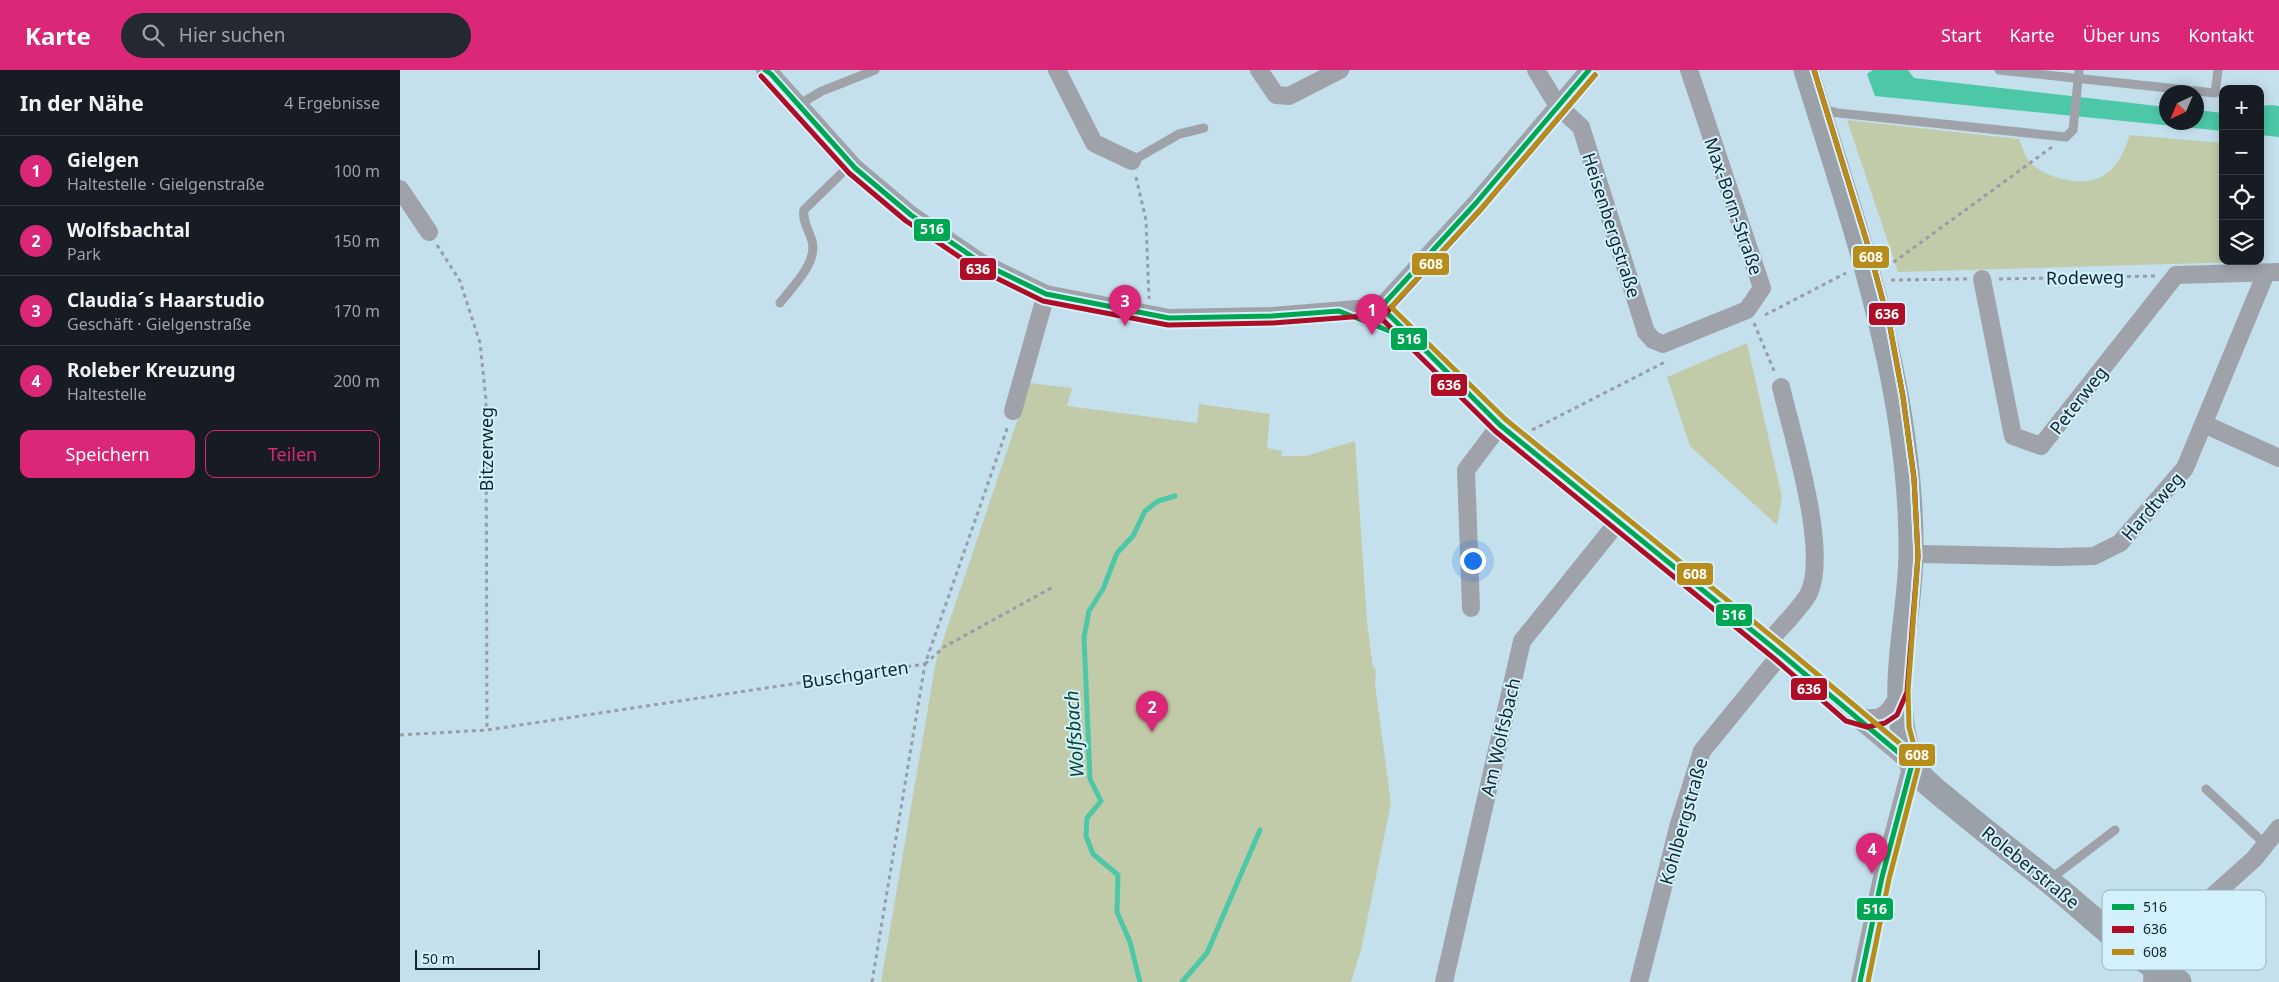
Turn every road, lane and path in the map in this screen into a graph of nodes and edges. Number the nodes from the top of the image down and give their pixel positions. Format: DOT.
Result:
graph roads {
  1 [pos="765,70"];
  2 [pos="875,70"];
  3 [pos="1057,70"];
  4 [pos="1259,70"];
  5 [pos="1340,70"];
  6 [pos="1536,70"];
  7 [pos="1589,70"];
  8 [pos="1689,70"];
  9 [pos="1806,70"];
  10 [pos="1999,70"];
  11 [pos="2218,70"];
  12 [pos="2078,75"];
  13 [pos="798,105"];
  14 [pos="1558,106"];
  15 [pos="1818,109"];
  16 [pos="1204,128"];
  17 [pos="2066,138"];
  18 [pos="1132,161"];
  19 [pos="851,164"];
  20 [pos="400,189"];
  21 [pos="429,232"];
  22 [pos="1886,267"];
  23 [pos="2273,272"];
  24 [pos="2176,275"];
  25 [pos="1982,279"];
  26 [pos="1891,280"];
  27 [pos="1046,294"];
  28 [pos="780,303"];
  29 [pos="1381,308"];
  30 [pos="1339,311"];
  31 [pos="1148,315"];
  32 [pos="1753,321"];
  33 [pos="1417,342"];
  34 [pos="1664,344"];
  35 [pos="1781,387"];
  36 [pos="1013,411"];
  37 [pos="2204,424"];
  38 [pos="1500,425"];
  39 [pos="2279,458"];
  40 [pos="1617,522"];
  41 [pos="1911,555"];
  42 [pos="1053,587"];
  43 [pos="1471,608"];
  44 [pos="1774,649"];
  45 [pos="925,664"];
  46 [pos="1900,691"];
  47 [pos="1851,715"];
  48 [pos="488,730"];
  49 [pos="400,735"];
  50 [pos="1912,764"];
  51 [pos="2206,789"];
  52 [pos="2279,828"];
  53 [pos="2115,830"];
  54 [pos="2266,845"];
  55 [pos="2049,881"];
  56 [pos="2219,890"];
  57 [pos="2102,929"];
  58 [pos="2152,975"];
  59 [pos="872,982"];
  60 [pos="1444,982"];
  61 [pos="1639,982"];
  62 [pos="1860,982"];
  63 [pos="2179,982"];
  1 -- 13 [label="street"];
  2 -- 13 [label="lane"];
  3 -- 18 [label="street"];
  4 -- 5 [label="street"];
  6 -- 14 [label="street, Heisenbergstraße"];
  7 -- 14 [label="street"];
  8 -- 34 [label="street, Max-Born-Straße"];
  9 -- 15 [label="main road"];
  10 -- 12 [label="lane"];
  11 -- 12 [label="lane"];
  12 -- 17 [label="lane"];
  13 -- 19 [label="street"];
  14 -- 29 [label="street"];
  14 -- 34 [label="street, Heisenbergstraße"];
  15 -- 17 [label="lane"];
  15 -- 41 [label="main road"];
  16 -- 18 [label="lane"];
  17 -- 22 [label="path"];
  18 -- 31 [label="path"];
  19 -- 27 [label="street"];
  19 -- 28 [label="lane"];
  20 -- 21 [label="street"];
  21 -- 48 [label="path, Bitzerweg"];
  23 -- 24 [label="street"];
  23 -- 37 [label="street, Hardtweg"];
  24 -- 25 [label="path, Rodeweg"];
  24 -- 25 [label="street, Peterweg"];
  25 -- 26 [label="path, Rodeweg"];
  27 -- 31 [label="street"];
  27 -- 36 [label="street"];
  29 -- 30 [label="street"];
  29 -- 33 [label="street"];
  30 -- 31 [label="street"];
  30 -- 33 [label="lane"];
  32 -- 35 [label="path"];
  33 -- 38 [label="street"];
  35 -- 44 [label="street, Kohlbergstraße"];
  36 -- 45 [label="path, Buschgarten"];
  37 -- 39 [label="street"];
  37 -- 41 [label="street, Hardtweg"];
  38 -- 40 [label="street"];
  38 -- 43 [label="street"];
  40 -- 44 [label="street"];
  40 -- 60 [label="street, Am Wolfsbach"];
  41 -- 46 [label="main road"];
  42 -- 45 [label="path"];
  44 -- 47 [label="street"];
  44 -- 61 [label="street, Kohlbergstraße"];
  45 -- 48 [label="path, Buschgarten"];
  45 -- 59 [label="path"];
  46 -- 47 [label="street"];
  46 -- 50 [label="main road"];
  47 -- 50 [label="street"];
  48 -- 49 [label="path, Buschgarten"];
  50 -- 55 [label="main road, Roleberstraße"];
  50 -- 62 [label="street"];
  51 -- 54 [label="lane"];
  52 -- 54 [label="street"];
  53 -- 55 [label="lane"];
  54 -- 56 [label="street"];
  55 -- 57 [label="main road, Roleberstraße"];
  58 -- 63 [label="main road, Roleberstraße"];
}
